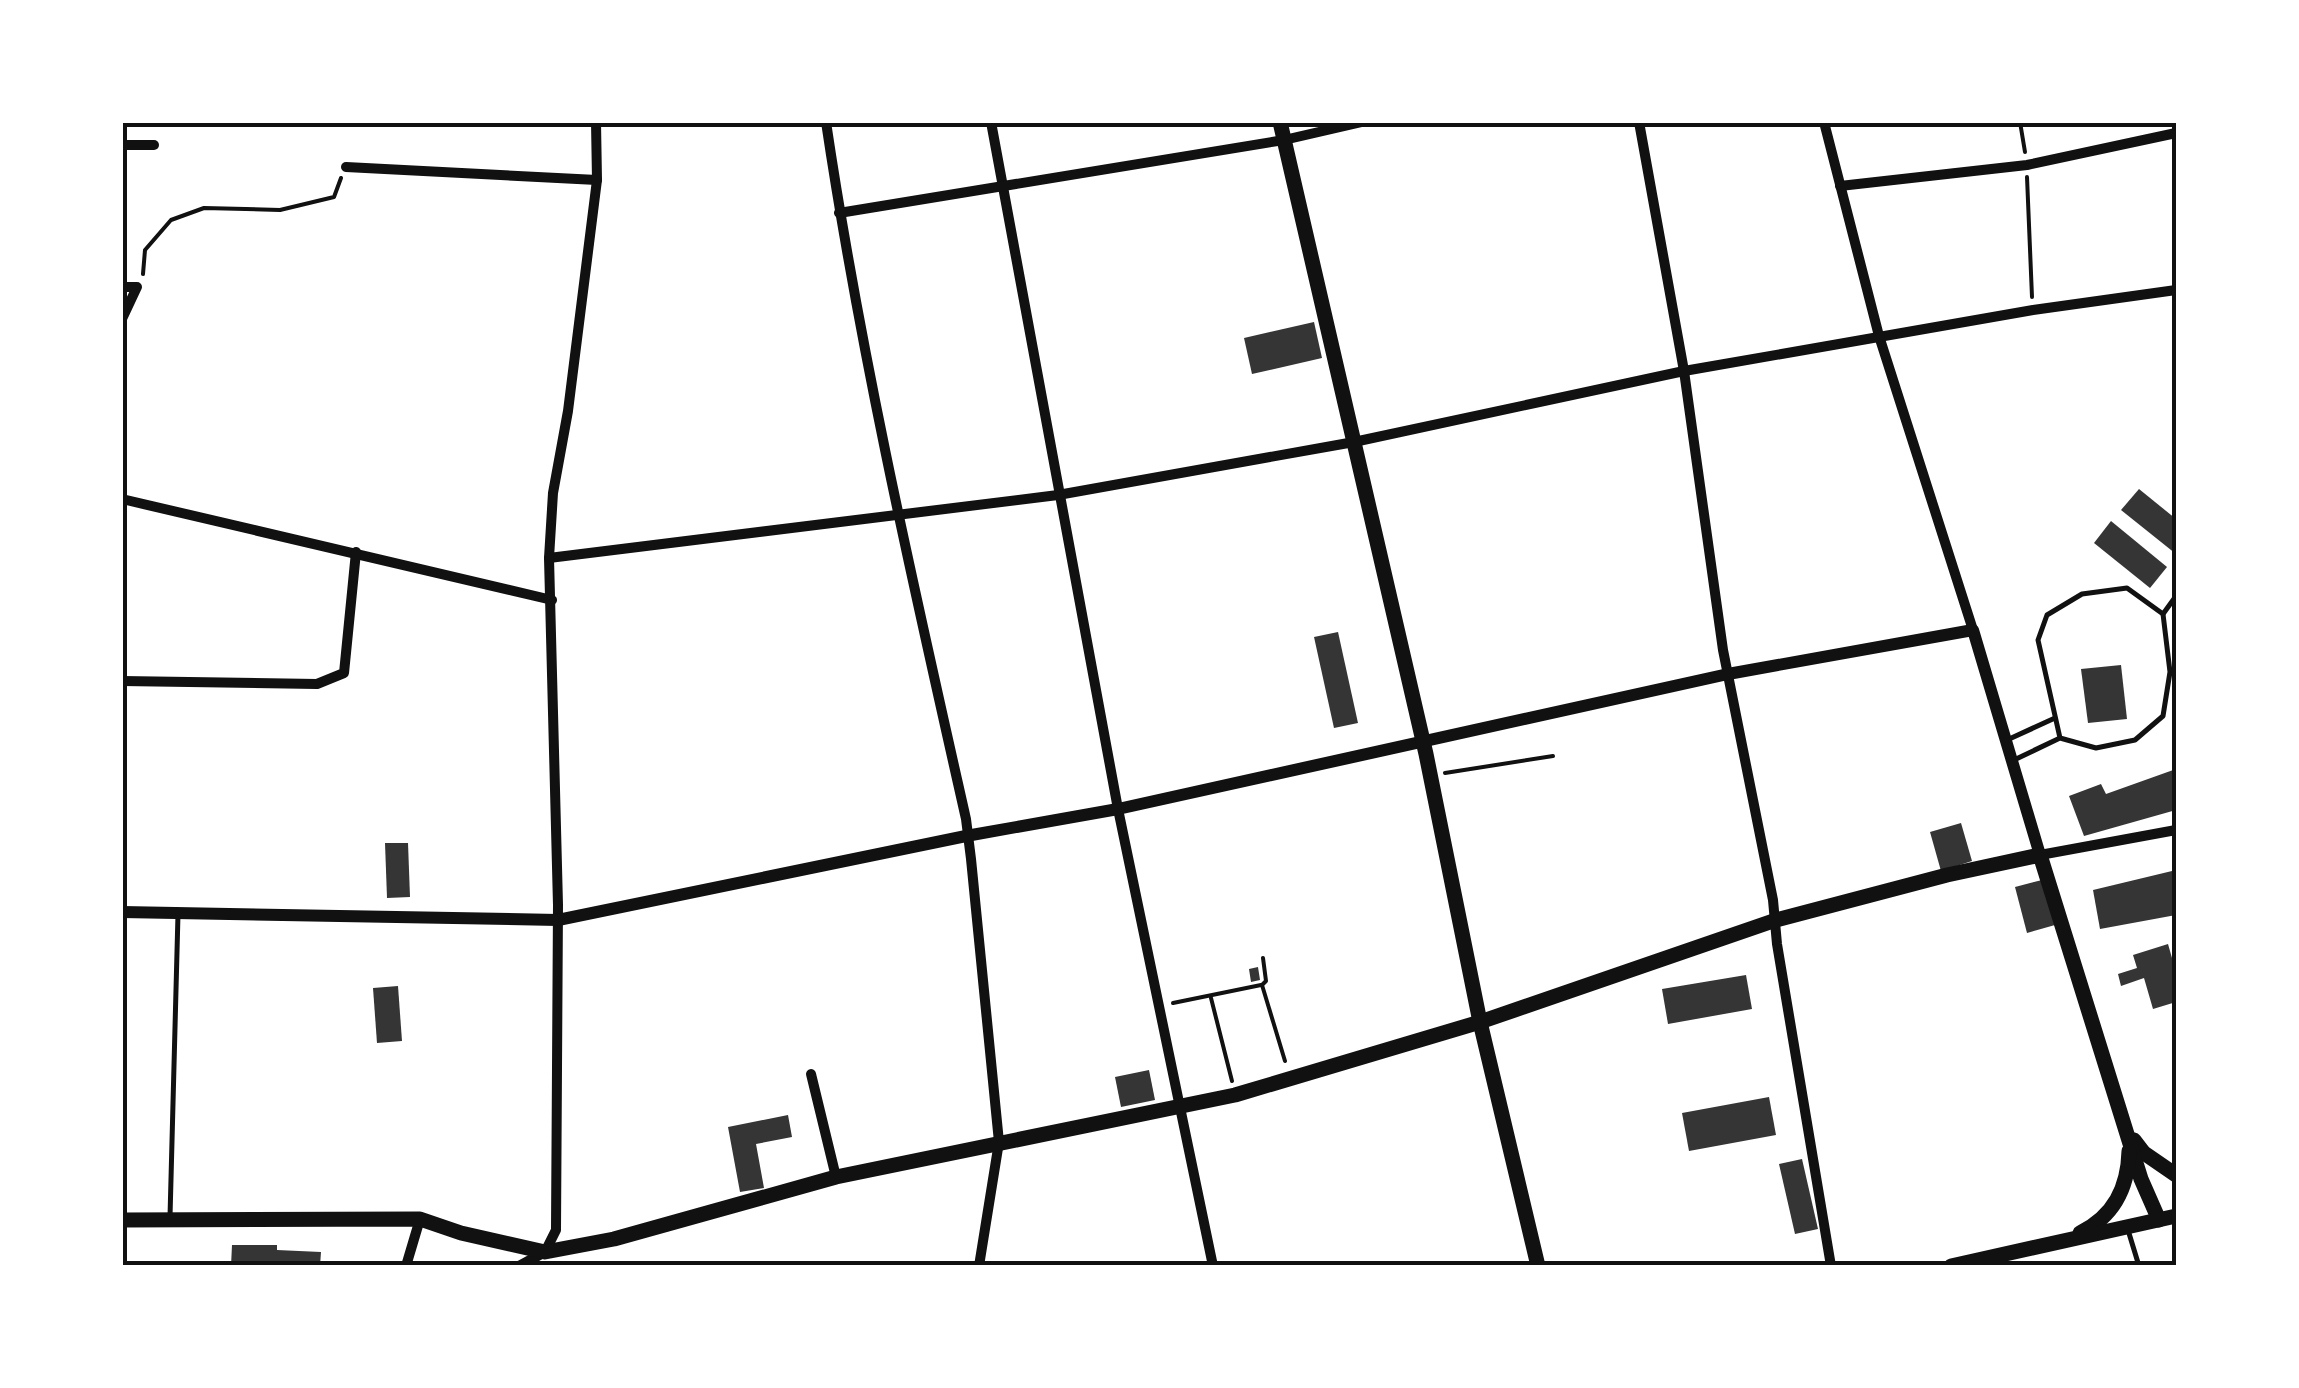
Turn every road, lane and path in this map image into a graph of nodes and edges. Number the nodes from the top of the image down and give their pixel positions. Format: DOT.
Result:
graph roads {
  1 [pos="596,122"];
  2 [pos="826,122"];
  3 [pos="990,122"];
  4 [pos="1280,122"];
  5 [pos="1362,122"];
  6 [pos="1640,122"];
  7 [pos="1824,122"];
  8 [pos="2020,122"];
  9 [pos="2176,133"];
  10 [pos="1284,140"];
  11 [pos="154,144"];
  12 [pos="122,145"];
  13 [pos="2027,165"];
  14 [pos="346,167"];
  15 [pos="597,180"];
  16 [pos="1840,186"];
  17 [pos="1002,187"];
  18 [pos="840,213"];
  19 [pos="122,287"];
  20 [pos="137,287"];
  21 [pos="2176,290"];
  22 [pos="2033,310"];
  23 [pos="122,319"];
  24 [pos="1879,336"];
  25 [pos="1684,371"];
  26 [pos="1354,442"];
  27 [pos="1058,495"];
  28 [pos="122,499"];
  29 [pos="898,517"];
  30 [pos="356,552"];
  31 [pos="549,558"];
  32 [pos="2176,596"];
  33 [pos="552,600"];
  34 [pos="2163,614"];
  35 [pos="1974,630"];
  36 [pos="1728,674"];
  37 [pos="122,681"];
  38 [pos="2055,718"];
  39 [pos="2060,738"];
  40 [pos="2006,740"];
  41 [pos="1422,744"];
  42 [pos="1553,756"];
  43 [pos="2012,761"];
  44 [pos="1431,775"];
  45 [pos="1118,809"];
  46 [pos="2176,830"];
  47 [pos="966,836"];
  48 [pos="2040,855"];
  49 [pos="122,912"];
  50 [pos="178,914"];
  51 [pos="558,920"];
  52 [pos="1776,920"];
  53 [pos="1263,958"];
  54 [pos="1262,985"];
  55 [pos="1211,996"];
  56 [pos="1158,1006"];
  57 [pos="1480,1022"];
  58 [pos="811,1074"];
  59 [pos="1291,1080"];
  60 [pos="1235,1095"];
  61 [pos="1178,1107"];
  62 [pos="2129,1132"];
  63 [pos="999,1142"];
  64 [pos="2176,1175"];
  65 [pos="836,1178"];
  66 [pos="2176,1216"];
  67 [pos="420,1219"];
  68 [pos="122,1220"];
  69 [pos="170,1220"];
  70 [pos="2158,1220"];
  71 [pos="2127,1227"];
  72 [pos="2060,1241"];
  73 [pos="544,1252"];
  74 [pos="406,1266"];
  75 [pos="519,1266"];
  76 [pos="979,1266"];
  77 [pos="1213,1266"];
  78 [pos="1538,1266"];
  79 [pos="1831,1266"];
  80 [pos="1952,1266"];
  81 [pos="2138,1266"];
  1 -- 15 [label="street"];
  2 -- 18 [label="street"];
  3 -- 17 [label="street"];
  4 -- 10 [label="main road"];
  5 -- 10 [label="street"];
  6 -- 25 [label="street"];
  7 -- 16 [label="street"];
  8 -- 13 [label="path"];
  9 -- 13 [label="street"];
  10 -- 17 [label="street"];
  10 -- 26 [label="main road"];
  11 -- 12 [label="street"];
  13 -- 16 [label="street"];
  13 -- 22 [label="path"];
  14 -- 15 [label="street"];
  14 -- 20 [label="path"];
  15 -- 31 [label="street"];
  16 -- 24 [label="street"];
  17 -- 18 [label="street"];
  17 -- 27 [label="street"];
  18 -- 29 [label="street"];
  19 -- 20 [label="street"];
  20 -- 23 [label="street"];
  21 -- 22 [label="street"];
  22 -- 24 [label="street"];
  24 -- 25 [label="street"];
  24 -- 35 [label="street"];
  25 -- 26 [label="street"];
  25 -- 36 [label="street"];
  26 -- 27 [label="street"];
  26 -- 41 [label="main road"];
  27 -- 29 [label="street"];
  27 -- 45 [label="street"];
  28 -- 30 [label="street"];
  29 -- 31 [label="street"];
  29 -- 47 [label="street"];
  30 -- 33 [label="street"];
  30 -- 37 [label="street"];
  31 -- 33 [label="street"];
  32 -- 34 [label="lane"];
  33 -- 51 [label="street"];
  34 -- 38 [label="lane"];
  34 -- 39 [label="lane"];
  35 -- 36 [label="street"];
  35 -- 40 [label="street"];
  36 -- 41 [label="street"];
  36 -- 52 [label="street"];
  38 -- 39 [label="lane"];
  38 -- 40 [label="lane"];
  39 -- 43 [label="lane"];
  40 -- 43 [label="street"];
  41 -- 44 [label="main road"];
  41 -- 45 [label="street"];
  42 -- 44 [label="path"];
  43 -- 48 [label="street"];
  44 -- 57 [label="main road"];
  45 -- 47 [label="street"];
  45 -- 56 [label="street"];
  46 -- 48 [label="street"];
  47 -- 51 [label="street"];
  47 -- 63 [label="street"];
  48 -- 52 [label="main road"];
  48 -- 62 [label="main road"];
  49 -- 50 [label="street"];
  50 -- 51 [label="street"];
  50 -- 69 [label="lane"];
  51 -- 73 [label="street"];
  52 -- 57 [label="main road"];
  52 -- 79 [label="street"];
  53 -- 54 [label="path"];
  54 -- 55 [label="path"];
  54 -- 59 [label="path"];
  55 -- 56 [label="path"];
  55 -- 60 [label="path"];
  56 -- 61 [label="street"];
  57 -- 59 [label="main road"];
  57 -- 78 [label="main road"];
  58 -- 65 [label="street"];
  59 -- 60 [label="main road"];
  60 -- 61 [label="main road"];
  61 -- 63 [label="main road"];
  61 -- 77 [label="street"];
  62 -- 64 [label="main road"];
  62 -- 70 [label="main road"];
  62 -- 72 [label="main road"];
  63 -- 65 [label="main road"];
  63 -- 76 [label="street"];
  65 -- 73 [label="main road"];
  66 -- 70 [label="main road"];
  67 -- 69 [label="main road"];
  67 -- 73 [label="main road"];
  67 -- 74 [label="street"];
  68 -- 69 [label="main road"];
  70 -- 71 [label="main road"];
  71 -- 72 [label="main road"];
  71 -- 81 [label="lane"];
  72 -- 80 [label="main road"];
  73 -- 75 [label="street"];
}
